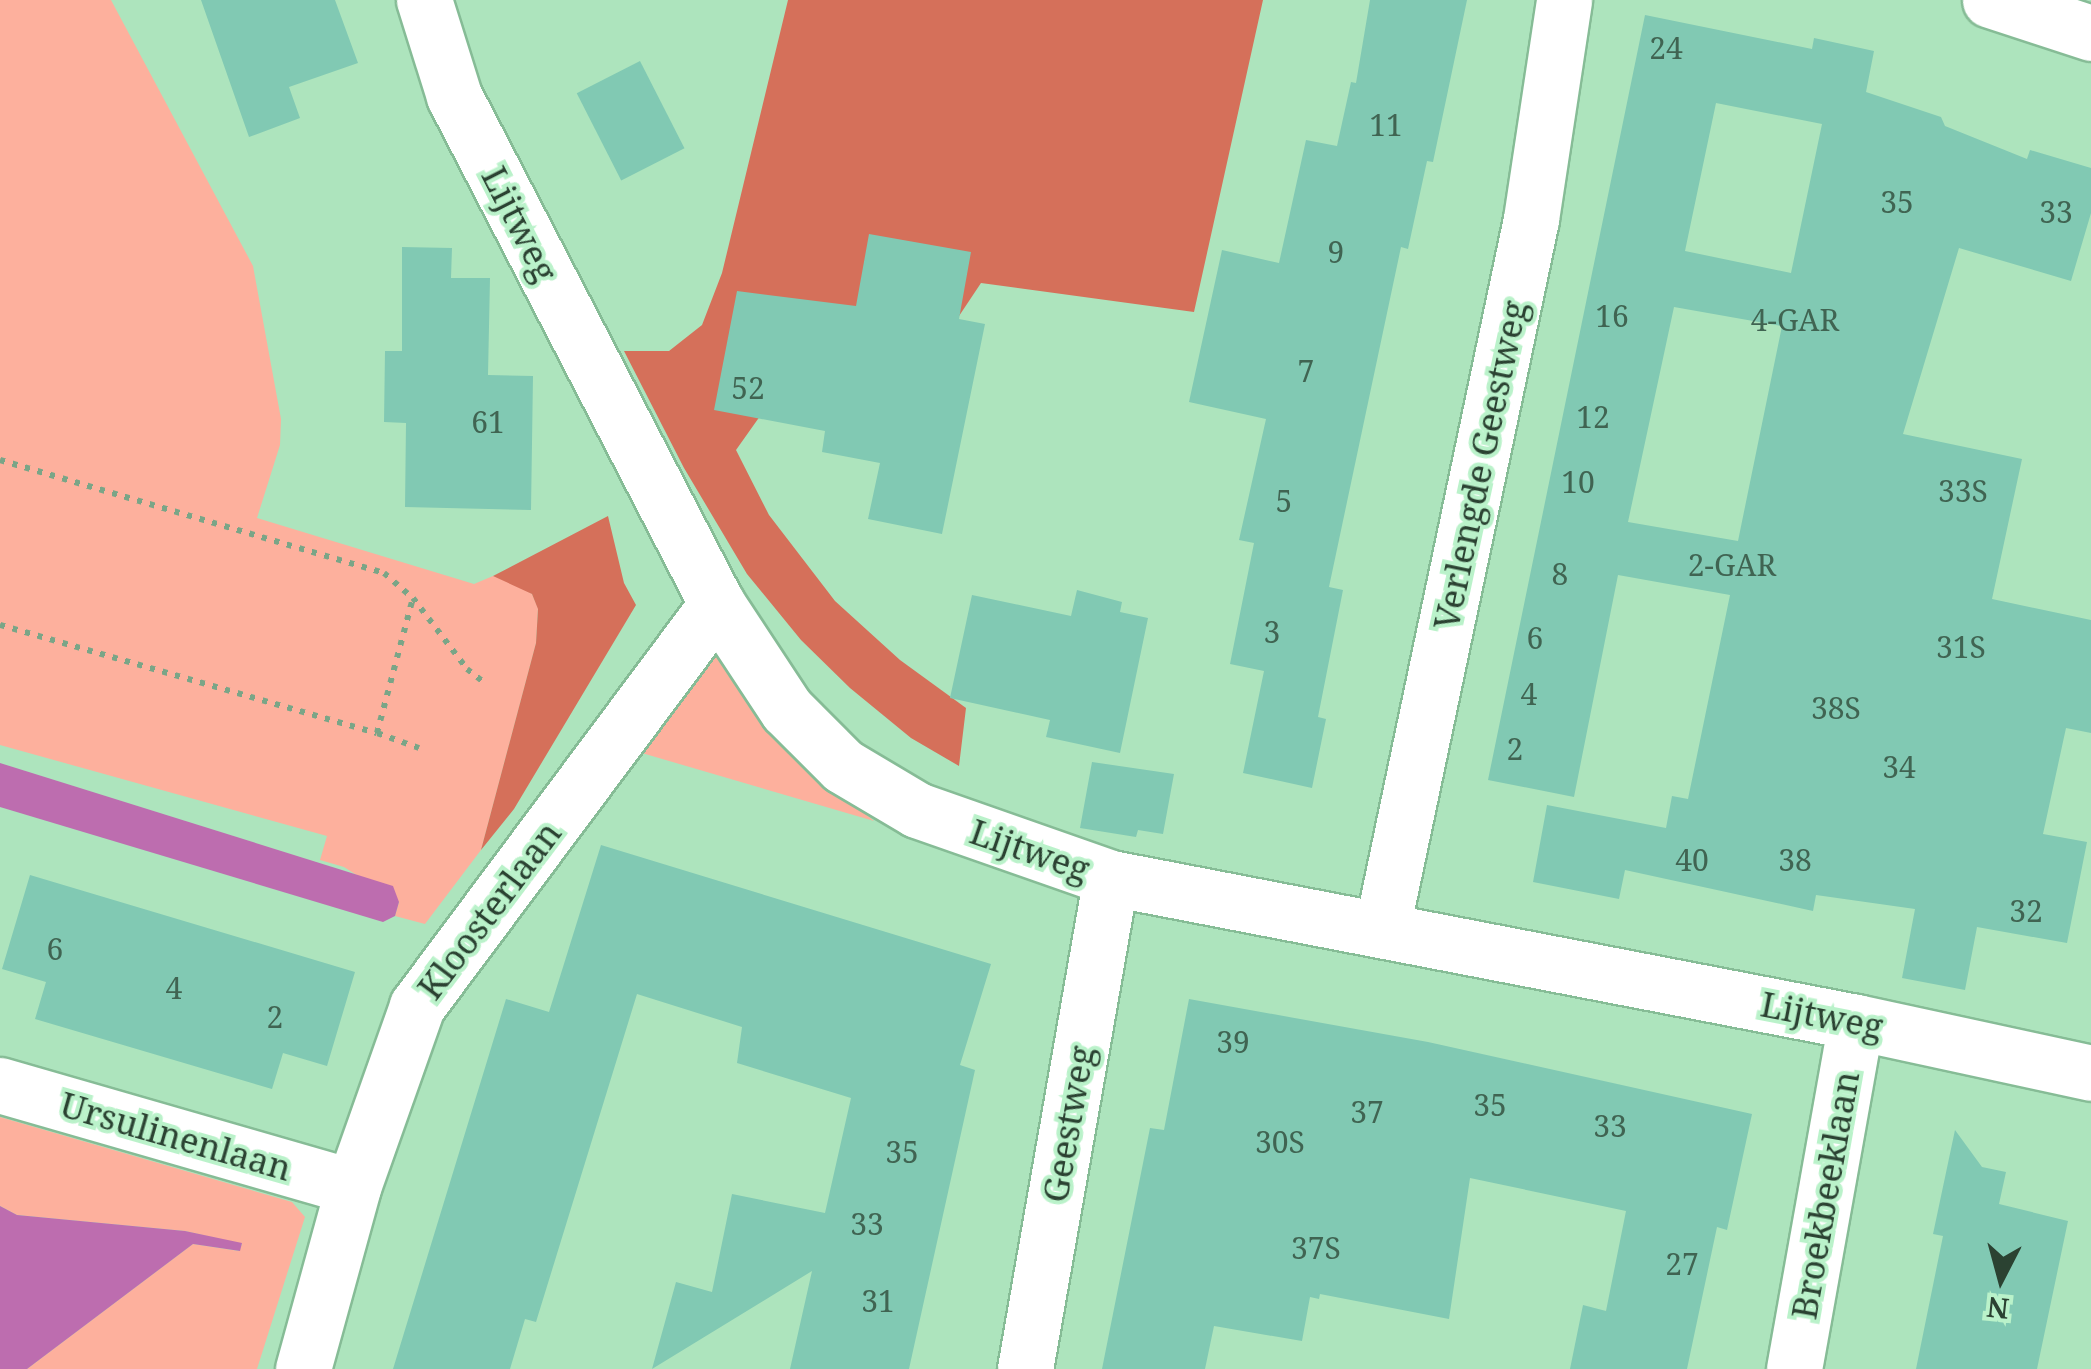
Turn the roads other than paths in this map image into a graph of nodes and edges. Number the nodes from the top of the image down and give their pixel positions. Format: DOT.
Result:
graph roads {
  1 [pos="424,0"];
  2 [pos="1564,0"];
  3 [pos="1990,0"];
  4 [pos="2091,33"];
  5 [pos="717,604"];
  6 [pos="1112,878"];
  7 [pos="1382,928"];
  8 [pos="1856,1022"];
  9 [pos="2091,1072"];
  10 [pos="0,1084"];
  11 [pos="353,1186"];
  12 [pos="303,1369"];
  13 [pos="1025,1369"];
  14 [pos="1794,1369"];
  1 -- 5 [label="street, Lijtweg"];
  2 -- 7 [label="street, Verlengde Geestweg"];
  3 -- 4 [label="street"];
  5 -- 6 [label="street, Lijtweg"];
  5 -- 11 [label="street, Kloosterlaan"];
  6 -- 7 [label="street, Lijtweg"];
  6 -- 13 [label="street, Geestweg"];
  7 -- 8 [label="street, Lijtweg"];
  8 -- 9 [label="street, Lijtweg"];
  8 -- 14 [label="street, Broekbeeklaan"];
  10 -- 11 [label="street, Ursulinenlaan"];
  11 -- 12 [label="street, Kloosterlaan"];
}
